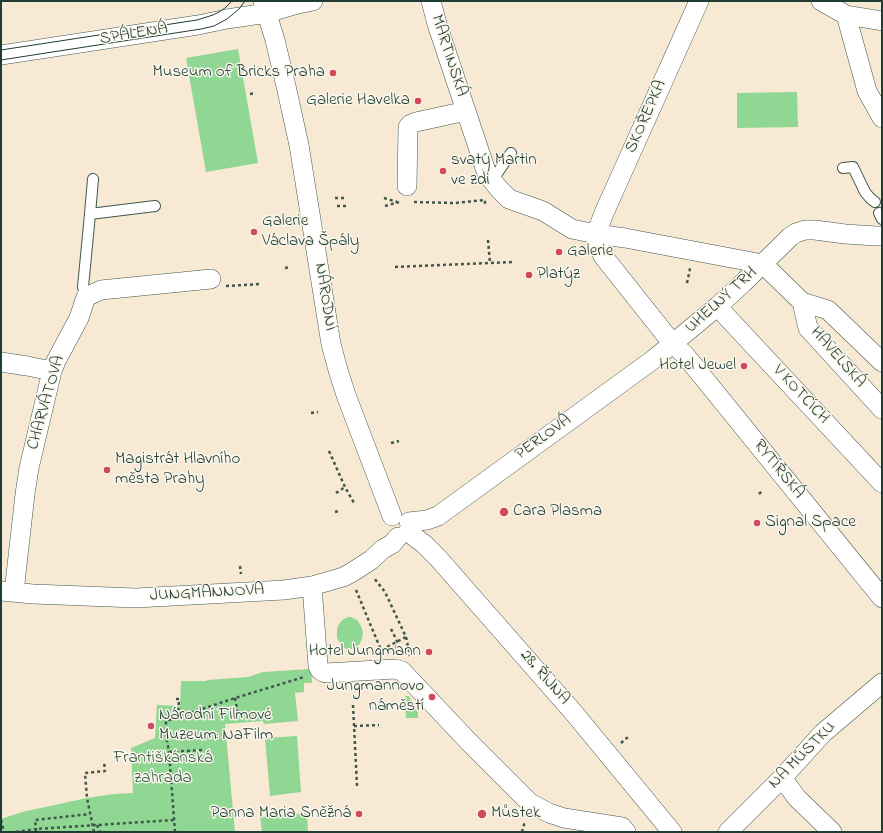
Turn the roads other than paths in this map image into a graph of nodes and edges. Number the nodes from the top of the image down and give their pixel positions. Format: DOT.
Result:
graph roads {
  1 [pos="313,1"];
  2 [pos="431,1"];
  3 [pos="698,1"];
  4 [pos="821,1"];
  5 [pos="265,7"];
  6 [pos="846,14"];
  7 [pos="882,21"];
  8 [pos="1,55"];
  9 [pos="466,111"];
  10 [pos="882,118"];
  11 [pos="511,153"];
  12 [pos="843,168"];
  13 [pos="93,179"];
  14 [pos="492,181"];
  15 [pos="407,197"];
  16 [pos="875,202"];
  17 [pos="155,206"];
  18 [pos="90,214"];
  19 [pos="596,234"];
  20 [pos="882,236"];
  21 [pos="763,264"];
  22 [pos="218,283"];
  23 [pos="86,297"];
  24 [pos="802,302"];
  25 [pos="718,306"];
  26 [pos="673,344"];
  27 [pos="1,362"];
  28 [pos="882,362"];
  29 [pos="52,371"];
  30 [pos="882,409"];
  31 [pos="882,483"];
  32 [pos="402,527"];
  33 [pos="312,586"];
  34 [pos="8,592"];
  35 [pos="882,598"];
  36 [pos="882,682"];
  37 [pos="782,778"];
  38 [pos="619,829"];
  39 [pos="672,832"];
  40 [pos="728,832"];
  41 [pos="832,832"];
  1 -- 5 [label="street, SPÁLENÁ"];
  2 -- 9 [label="street, MARTINSKÁ"];
  3 -- 19 [label="street, SKOŘEPKA"];
  4 -- 6 [label="street"];
  5 -- 8 [label="street, SPÁLENÁ"];
  5 -- 32 [label="street, NÁRODNÍ"];
  6 -- 7 [label="street"];
  6 -- 10 [label="street"];
  9 -- 14 [label="street, MARTINSKÁ"];
  9 -- 15 [label="street, MARTINSKÁ"];
  11 -- 14 [label="lane"];
  12 -- 16 [label="lane"];
  13 -- 18 [label="lane"];
  14 -- 19 [label="street, MARTINSKÁ"];
  17 -- 18 [label="lane"];
  18 -- 23 [label="lane"];
  19 -- 21 [label="street, UHELNÝ TRH"];
  19 -- 26 [label="street, UHELNÝ TRH"];
  20 -- 21 [label="street"];
  21 -- 24 [label="street, HAVELSKÁ"];
  21 -- 25 [label="street, UHELNÝ TRH"];
  22 -- 23 [label="street"];
  23 -- 29 [label="street, CHARVÁTOVA"];
  24 -- 28 [label="street, HAVELSKÁ"];
  24 -- 30 [label="street, HAVELSKÁ"];
  25 -- 26 [label="street, UHELNÝ TRH"];
  25 -- 31 [label="street, V KOTCÍCH"];
  26 -- 32 [label="street, PERLOVÁ"];
  26 -- 35 [label="street, RYTÍŘSKÁ"];
  27 -- 29 [label="street"];
  29 -- 34 [label="street, CHARVÁTOVA"];
  32 -- 33 [label="street, JUNGMANNOVA"];
  32 -- 39 [label="street, 28. ŘÍJNA"];
  33 -- 34 [label="street, JUNGMANNOVA"];
  33 -- 38 [label="street"];
  36 -- 37 [label="street, NA MŮSTKU"];
  37 -- 40 [label="street, NA MŮSTKU"];
  37 -- 41 [label="street"];
}
